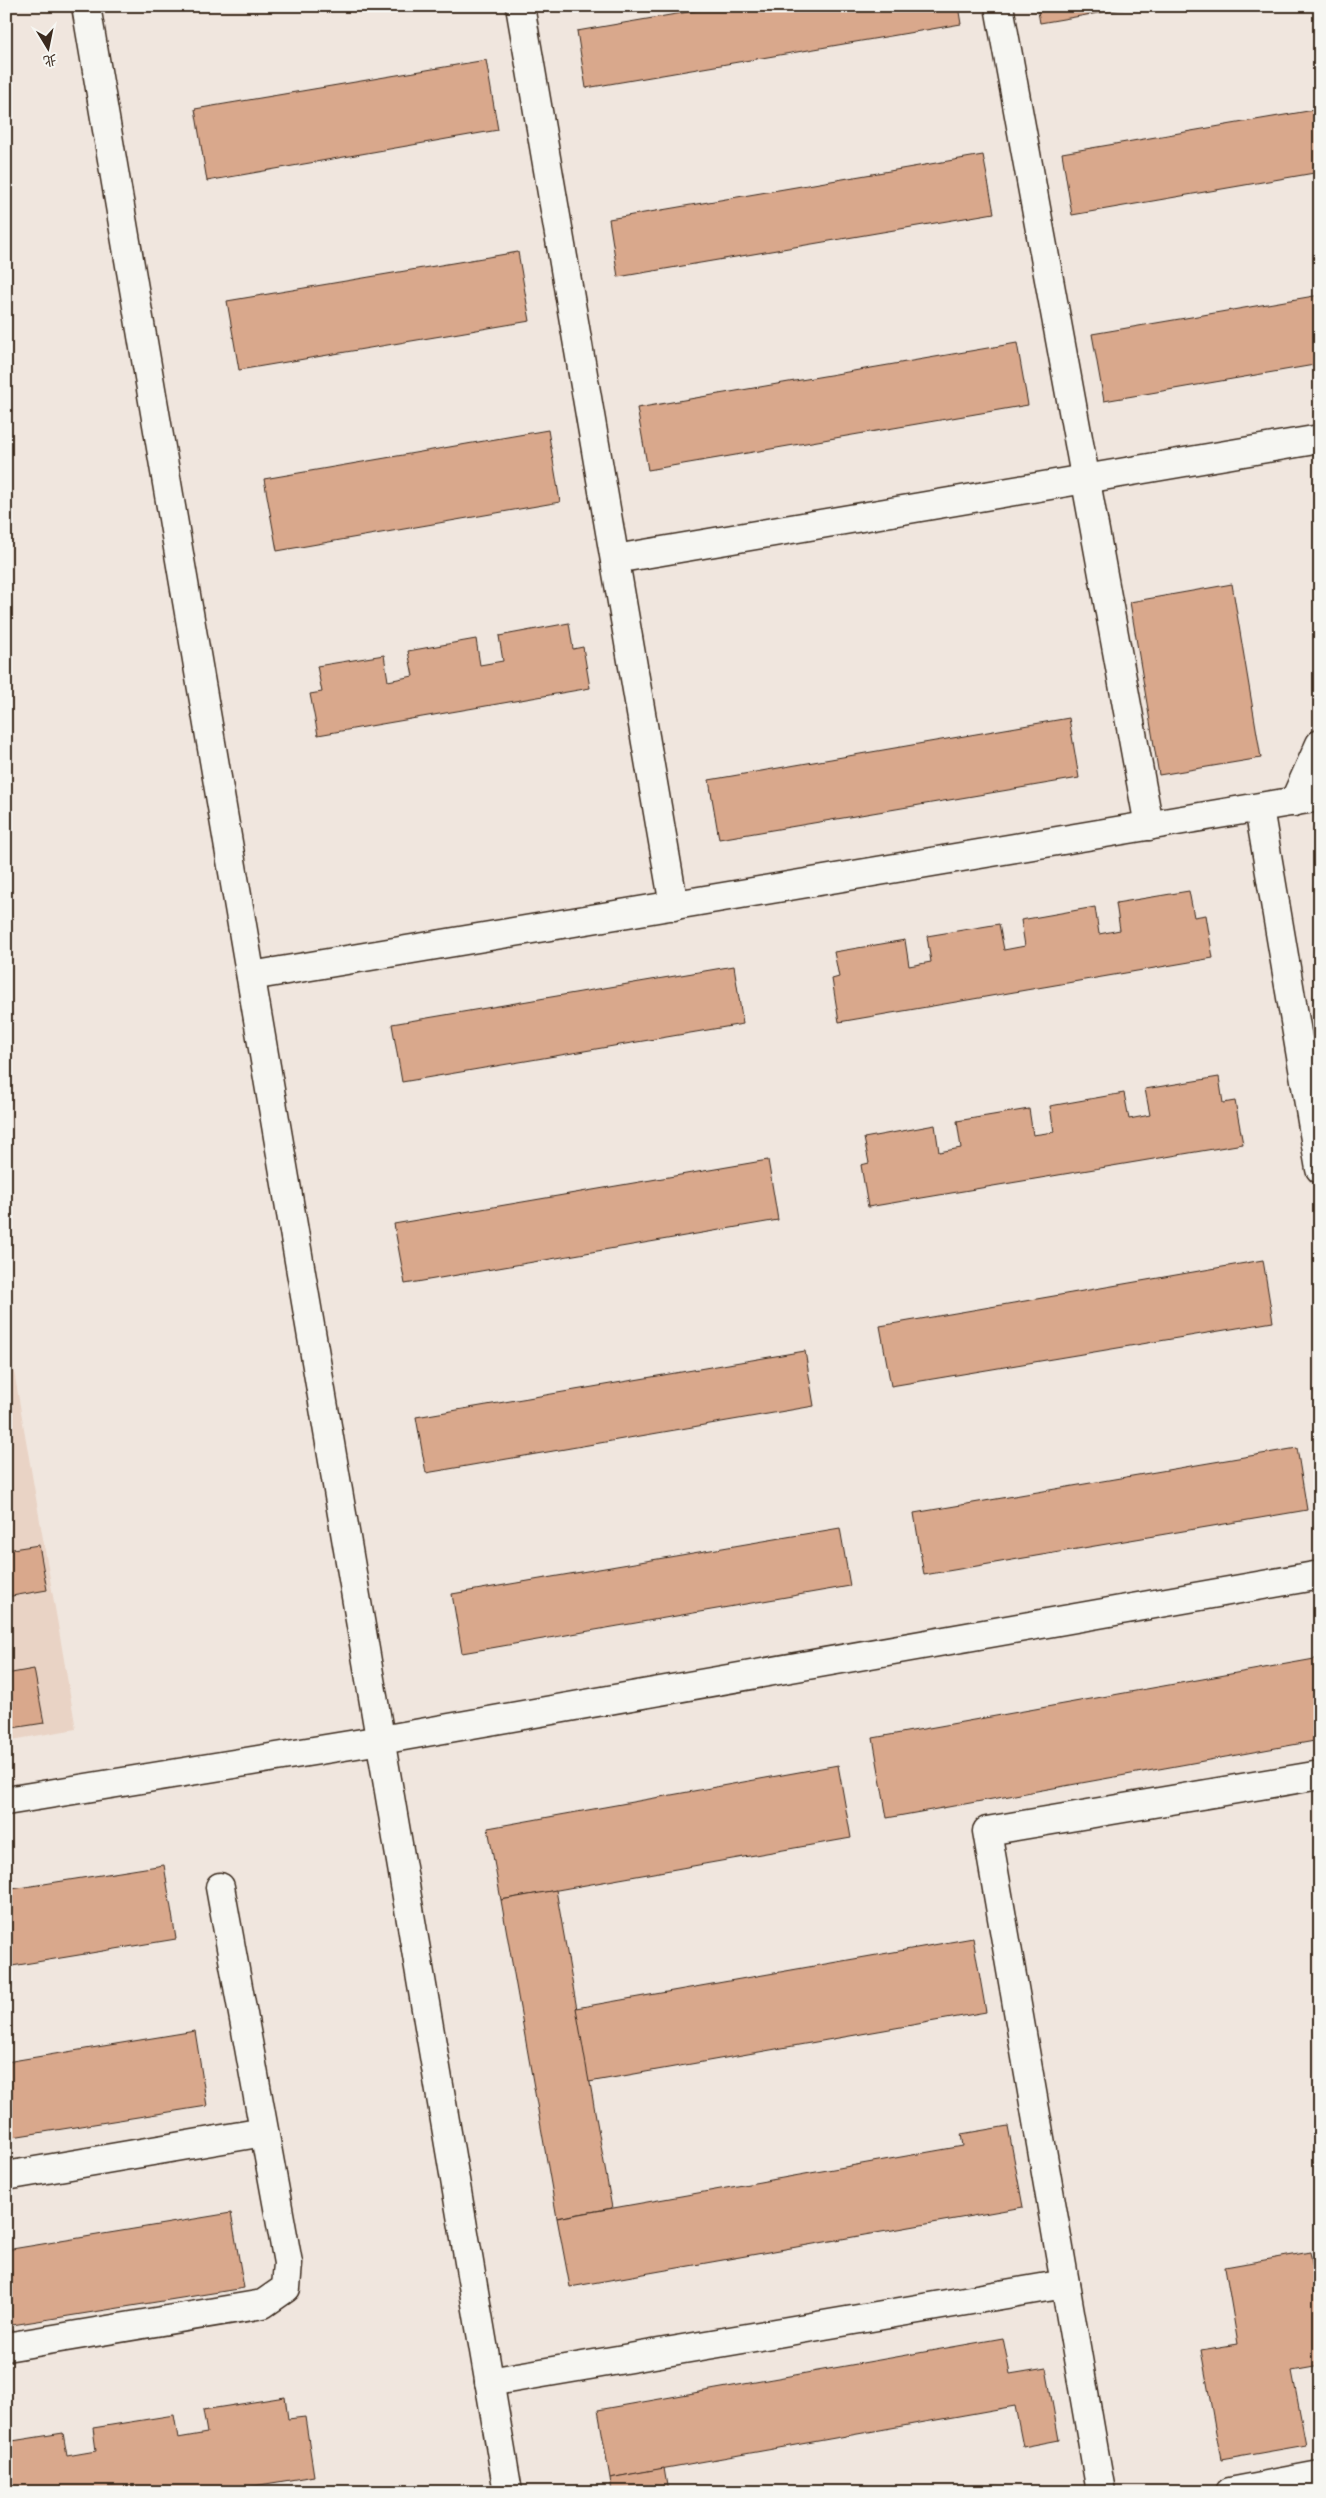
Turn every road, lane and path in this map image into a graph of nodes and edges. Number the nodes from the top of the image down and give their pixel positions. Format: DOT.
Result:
graph roads {
  1 [pos="86,6"];
  2 [pos="520,6"];
  3 [pos="999,6"];
  4 [pos="1320,439"];
  5 [pos="1085,479"];
  6 [pos="615,558"];
  7 [pos="1320,744"];
  8 [pos="1307,800"];
  9 [pos="1259,808"];
  10 [pos="1148,826"];
  11 [pos="674,906"];
  12 [pos="251,976"];
  13 [pos="1320,1169"];
  14 [pos="1320,1575"];
  15 [pos="381,1740"];
  16 [pos="1320,1775"];
  17 [pos="6,1801"];
  18 [pos="220,1887"];
  19 [pos="264,2132"];
  20 [pos="6,2176"];
  21 [pos="1065,2284"];
  22 [pos="6,2347"];
  23 [pos="489,2382"];
  24 [pos="1320,2475"];
  25 [pos="508,2492"];
  26 [pos="1101,2492"];
  27 [pos="1230,2492"];
  1 -- 12 [label="street"];
  2 -- 6 [label="street"];
  3 -- 5 [label="street"];
  4 -- 5 [label="street"];
  5 -- 6 [label="street"];
  5 -- 10 [label="street"];
  6 -- 11 [label="street"];
  7 -- 8 [label="street"];
  8 -- 9 [label="street"];
  9 -- 10 [label="street"];
  9 -- 13 [label="street"];
  10 -- 11 [label="street"];
  11 -- 12 [label="street"];
  12 -- 15 [label="street"];
  14 -- 15 [label="street"];
  15 -- 17 [label="street"];
  15 -- 23 [label="street"];
  16 -- 21 [label="street"];
  18 -- 19 [label="street"];
  19 -- 20 [label="street"];
  19 -- 22 [label="street"];
  21 -- 23 [label="street"];
  21 -- 26 [label="street"];
  23 -- 25 [label="street"];
  24 -- 27 [label="street"];
}
